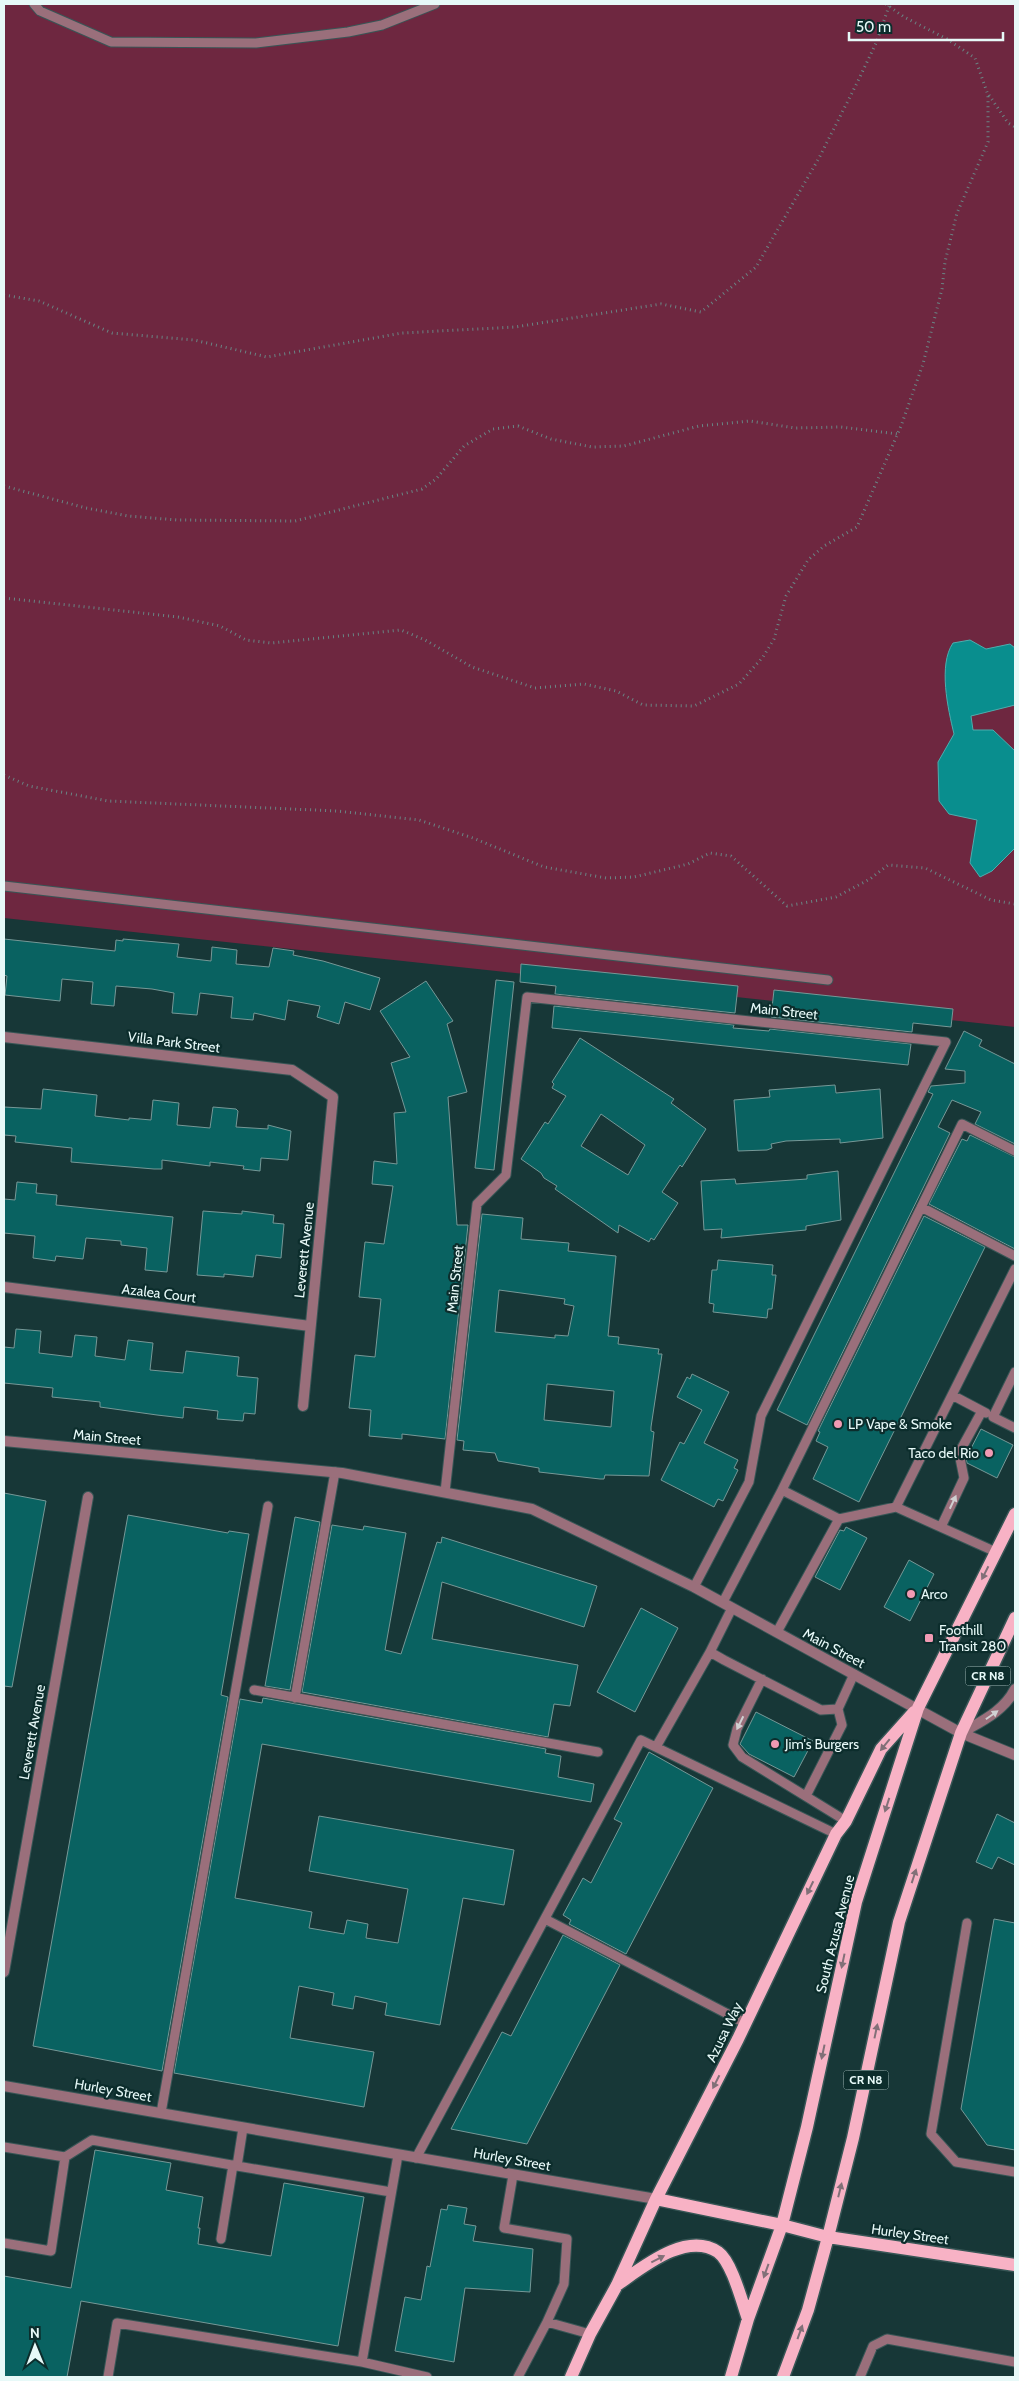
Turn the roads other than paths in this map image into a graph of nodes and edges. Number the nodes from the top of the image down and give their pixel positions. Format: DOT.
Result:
graph roads {
  1 [pos="34,4"];
  2 [pos="434,4"];
  3 [pos="4,886"];
  4 [pos="828,980"];
  5 [pos="4,1037"];
  6 [pos="333,1097"];
  7 [pos="1015,1151"];
  8 [pos="921,1207"];
  9 [pos="1015,1256"];
  10 [pos="1015,1269"];
  11 [pos="4,1287"];
  12 [pos="310,1326"];
  13 [pos="1015,1372"];
  14 [pos="952,1395"];
  15 [pos="304,1406"];
  16 [pos="982,1411"];
  17 [pos="993,1417"];
  18 [pos="1015,1428"];
  19 [pos="4,1441"];
  20 [pos="335,1472"];
  21 [pos="782,1490"];
  22 [pos="445,1492"];
  23 [pos="88,1497"];
  24 [pos="268,1506"];
  25 [pos="896,1507"];
  26 [pos="1015,1514"];
  27 [pos="838,1519"];
  28 [pos="941,1527"];
  29 [pos="996,1552"];
  30 [pos="694,1587"];
  31 [pos="727,1605"];
  32 [pos="1015,1618"];
  33 [pos="777,1632"];
  34 [pos="710,1652"];
  35 [pos="854,1674"];
  36 [pos="762,1679"];
  37 [pos="1015,1689"];
  38 [pos="254,1690"];
  39 [pos="295,1698"];
  40 [pos="918,1708"];
  41 [pos="838,1709"];
  42 [pos="961,1733"];
  43 [pos="656,1747"];
  44 [pos="598,1752"];
  45 [pos="1015,1755"];
  46 [pos="806,1796"];
  47 [pos="846,1820"];
  48 [pos="836,1834"];
  49 [pos="545,1919"];
  50 [pos="967,1923"];
  51 [pos="4,1972"];
  52 [pos="745,2022"];
  53 [pos="4,2086"];
  54 [pos="161,2113"];
  55 [pos="244,2128"];
  56 [pos="4,2147"];
  57 [pos="398,2154"];
  58 [pos="65,2157"];
  59 [pos="416,2158"];
  60 [pos="235,2165"];
  61 [pos="1015,2172"];
  62 [pos="513,2175"];
  63 [pos="391,2192"];
  64 [pos="656,2199"];
  65 [pos="782,2225"];
  66 [pos="828,2237"];
  67 [pos="221,2239"];
  68 [pos="4,2243"];
  69 [pos="1015,2265"];
  70 [pos="617,2284"];
  71 [pos="748,2319"];
  72 [pos="547,2322"];
  73 [pos="590,2334"];
  74 [pos="362,2362"];
  75 [pos="1015,2362"];
  76 [pos="108,2377"];
  77 [pos="427,2377"];
  78 [pos="518,2377"];
  79 [pos="571,2377"];
  80 [pos="731,2377"];
  81 [pos="783,2377"];
  82 [pos="860,2377"];
  1 -- 2 [label="lane"];
  3 -- 4 [label="lane"];
  5 -- 6 [label="street, Villa Park Street"];
  6 -- 12 [label="street, Leverett Avenue"];
  7 -- 8 [label="lane"];
  8 -- 9 [label="lane"];
  8 -- 21 [label="lane"];
  10 -- 14 [label="lane"];
  11 -- 12 [label="street, Azalea Court"];
  12 -- 15 [label="street, Leverett Avenue"];
  13 -- 17 [label="lane"];
  14 -- 16 [label="lane"];
  14 -- 25 [label="lane"];
  16 -- 17 [label="lane"];
  28 -- 16 [label="lane, one-way"];
  17 -- 18 [label="lane"];
  19 -- 20 [label="street, Main Street"];
  20 -- 22 [label="street, Main Street"];
  20 -- 39 [label="lane"];
  21 -- 27 [label="lane"];
  21 -- 31 [label="lane"];
  22 -- 30 [label="street, Main Street"];
  22 -- 30 [label="lane, Main Street"];
  23 -- 51 [label="street, Leverett Avenue"];
  24 -- 54 [label="lane"];
  25 -- 27 [label="lane"];
  25 -- 28 [label="lane"];
  26 -- 29 [label="main road, South Azusa Avenue"];
  27 -- 33 [label="lane"];
  28 -- 29 [label="lane"];
  29 -- 40 [label="main road, South Azusa Avenue, one-way"];
  30 -- 31 [label="street, Main Street"];
  31 -- 33 [label="street, Main Street"];
  31 -- 34 [label="lane"];
  32 -- 42 [label="main road, CR N8"];
  33 -- 35 [label="street, Main Street"];
  34 -- 36 [label="lane"];
  34 -- 43 [label="lane"];
  35 -- 40 [label="street, Main Street"];
  35 -- 41 [label="lane"];
  36 -- 41 [label="lane"];
  36 -- 46 [label="lane, one-way"];
  42 -- 37 [label="street, one-way"];
  38 -- 39 [label="lane"];
  39 -- 44 [label="lane"];
  40 -- 42 [label="street, Main Street"];
  40 -- 47 [label="main road, Azusa Way, one-way"];
  40 -- 65 [label="main road, South Azusa Avenue, one-way"];
  41 -- 46 [label="lane"];
  42 -- 45 [label="street, Main Street"];
  66 -- 42 [label="main road, CR N8, one-way"];
  43 -- 48 [label="lane"];
  43 -- 49 [label="lane"];
  46 -- 47 [label="lane"];
  47 -- 48 [label="main road, Azusa Way"];
  48 -- 52 [label="main road, Azusa Way, one-way"];
  49 -- 52 [label="lane"];
  49 -- 59 [label="lane"];
  50 -- 61 [label="lane"];
  52 -- 64 [label="main road, Azusa Way, one-way"];
  53 -- 54 [label="street, Hurley Street"];
  54 -- 55 [label="street, Hurley Street"];
  55 -- 57 [label="street, Hurley Street"];
  55 -- 60 [label="lane"];
  56 -- 58 [label="lane"];
  57 -- 59 [label="street, Hurley Street"];
  57 -- 63 [label="lane"];
  58 -- 60 [label="lane"];
  58 -- 68 [label="lane"];
  59 -- 62 [label="street, Hurley Street"];
  60 -- 63 [label="lane"];
  60 -- 67 [label="lane"];
  62 -- 64 [label="street, Hurley Street"];
  62 -- 72 [label="lane"];
  63 -- 74 [label="lane"];
  64 -- 65 [label="main road, Hurley Street"];
  64 -- 70 [label="main road, Azusa Way"];
  65 -- 66 [label="main road, Hurley Street"];
  65 -- 71 [label="main road, South Azusa Avenue, one-way"];
  66 -- 69 [label="main road, Hurley Street"];
  81 -- 66 [label="main road, CR N8, one-way"];
  70 -- 71 [label="main road, one-way"];
  70 -- 73 [label="main road, Azusa Way"];
  71 -- 80 [label="main road, South Azusa Avenue"];
  72 -- 73 [label="lane"];
  72 -- 78 [label="lane"];
  73 -- 79 [label="main road, Azusa Way"];
  74 -- 76 [label="lane"];
  74 -- 77 [label="lane"];
  75 -- 82 [label="lane"];
}
